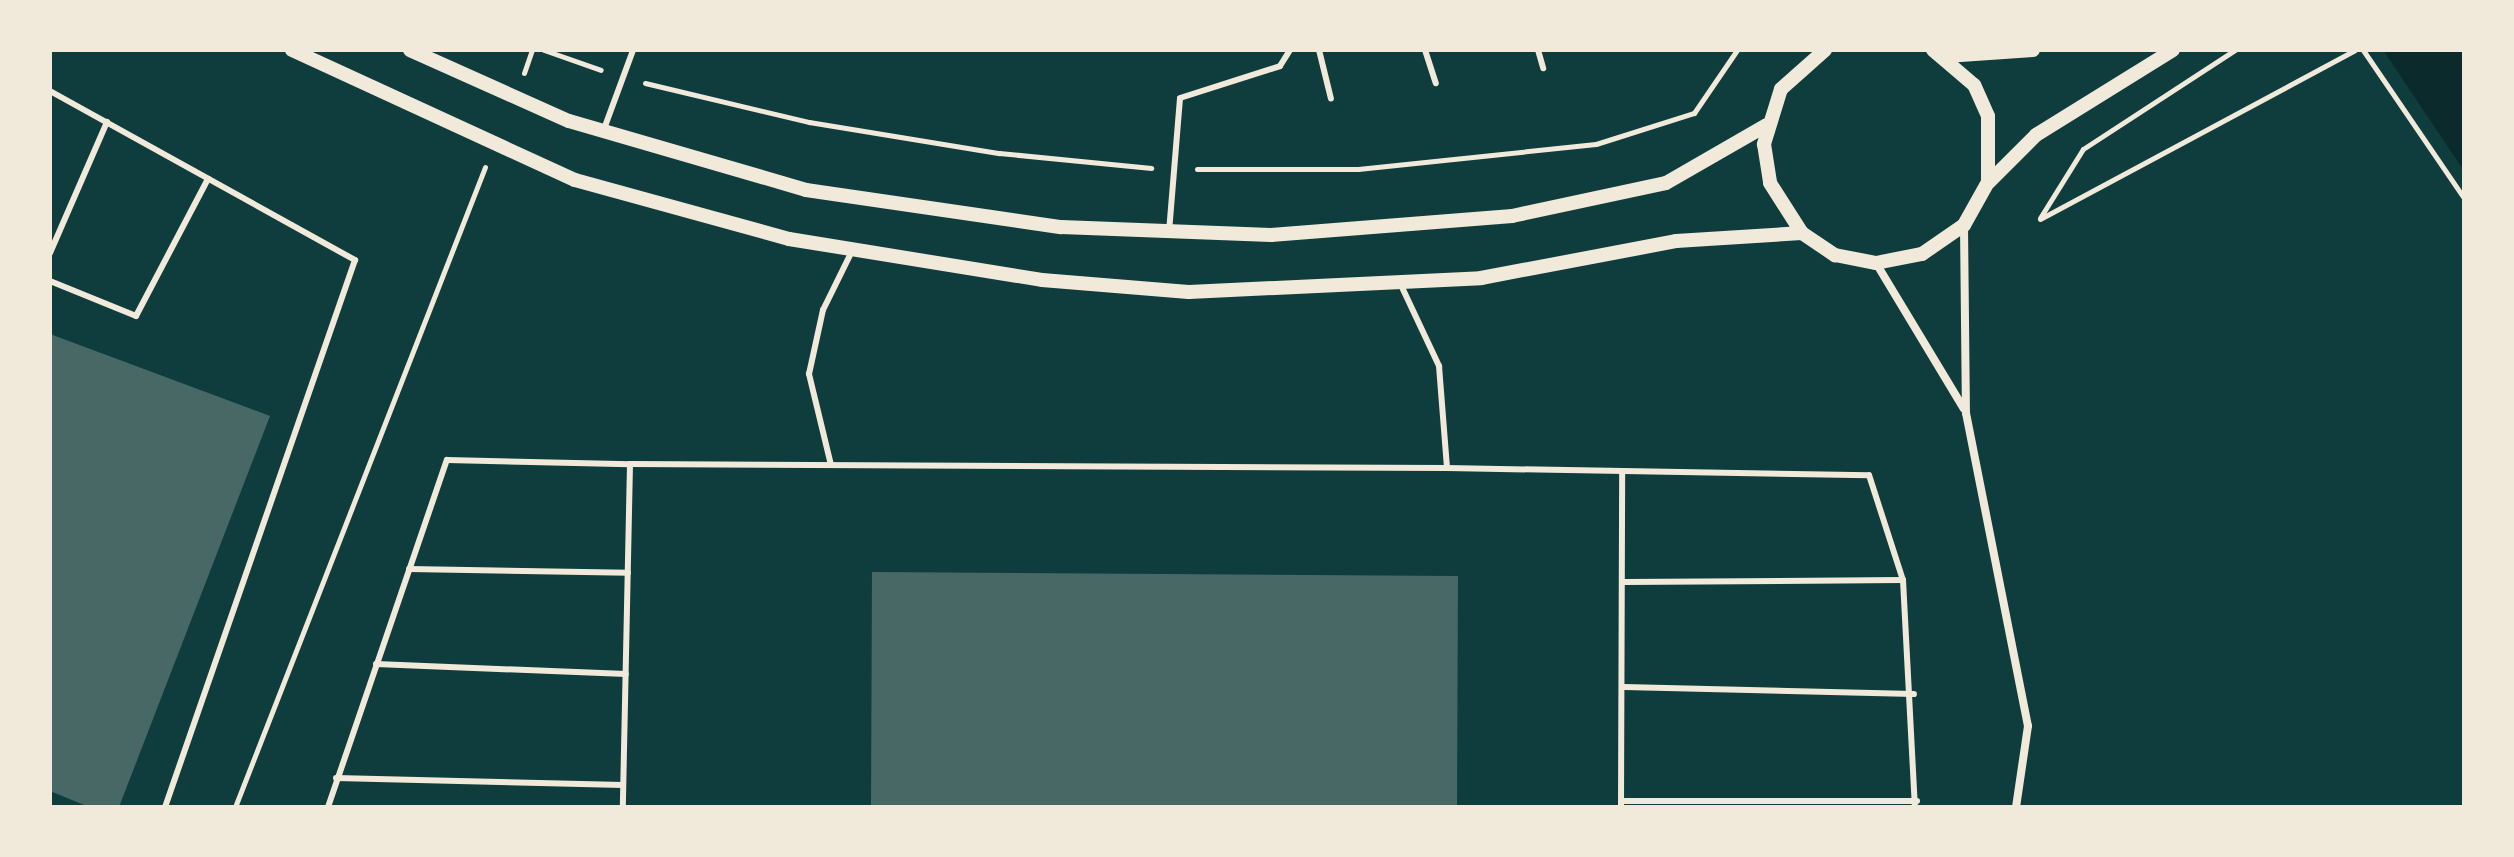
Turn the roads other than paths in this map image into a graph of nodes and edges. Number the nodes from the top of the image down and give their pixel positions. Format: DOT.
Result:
graph roads {
  1 [pos="292,50"];
  2 [pos="410,50"];
  3 [pos="633,50"];
  4 [pos="1290,50"];
  5 [pos="1319,50"];
  6 [pos="1425,50"];
  7 [pos="1538,50"];
  8 [pos="1825,50"];
  9 [pos="2033,50"];
  10 [pos="1940,53"];
  11 [pos="2167,54"];
  12 [pos="1543,68"];
  13 [pos="1436,83"];
  14 [pos="50,91"];
  15 [pos="1331,99"];
  16 [pos="107,122"];
  17 [pos="1767,125"];
  18 [pos="604,130"];
  19 [pos="208,179"];
  20 [pos="1988,182"];
  21 [pos="1964,225"];
  22 [pos="1169,232"];
  23 [pos="1802,233"];
  24 [pos="853,249"];
  25 [pos="50,253"];
  26 [pos="1876,263"];
  27 [pos="50,281"];
  28 [pos="1400,283"];
  29 [pos="1966,413"];
  30 [pos="630,464"];
  31 [pos="831,465"];
  32 [pos="1447,468"];
  33 [pos="1622,471"];
  34 [pos="409,569"];
  35 [pos="628,573"];
  36 [pos="1903,580"];
  37 [pos="1624,582"];
  38 [pos="376,664"];
  39 [pos="626,674"];
  40 [pos="1624,687"];
  41 [pos="1914,694"];
  42 [pos="336,778"];
  43 [pos="623,785"];
  44 [pos="1622,804"];
  45 [pos="1916,804"];
  46 [pos="165,807"];
  47 [pos="328,807"];
  48 [pos="623,807"];
  49 [pos="2016,807"];
  1 -- 24 [label="street"];
  2 -- 18 [label="street"];
  3 -- 18 [label="lane"];
  4 -- 22 [label="lane"];
  5 -- 15 [label="lane"];
  6 -- 13 [label="lane"];
  7 -- 12 [label="lane"];
  8 -- 17 [label="street"];
  9 -- 10 [label="street"];
  10 -- 20 [label="street"];
  11 -- 20 [label="street"];
  14 -- 16 [label="lane"];
  16 -- 19 [label="lane"];
  16 -- 25 [label="lane"];
  17 -- 22 [label="street"];
  17 -- 23 [label="street"];
  18 -- 22 [label="street"];
  19 -- 27 [label="lane"];
  19 -- 46 [label="lane"];
  20 -- 21 [label="street"];
  21 -- 26 [label="street"];
  21 -- 29 [label="street"];
  23 -- 26 [label="street"];
  23 -- 28 [label="street"];
  24 -- 28 [label="street"];
  24 -- 31 [label="lane"];
  26 -- 29 [label="street"];
  28 -- 32 [label="lane"];
  29 -- 49 [label="street"];
  30 -- 31 [label="lane"];
  30 -- 34 [label="lane"];
  30 -- 35 [label="lane"];
  31 -- 32 [label="lane"];
  32 -- 33 [label="lane"];
  33 -- 36 [label="lane"];
  33 -- 37 [label="lane"];
  34 -- 35 [label="lane"];
  34 -- 38 [label="lane"];
  35 -- 39 [label="lane"];
  36 -- 37 [label="lane"];
  36 -- 41 [label="lane"];
  37 -- 40 [label="lane"];
  38 -- 39 [label="lane"];
  38 -- 42 [label="lane"];
  39 -- 43 [label="lane"];
  40 -- 41 [label="lane"];
  40 -- 44 [label="lane"];
  41 -- 45 [label="lane"];
  42 -- 43 [label="lane"];
  42 -- 47 [label="lane"];
  43 -- 48 [label="lane"];
  44 -- 45 [label="lane"];
}
